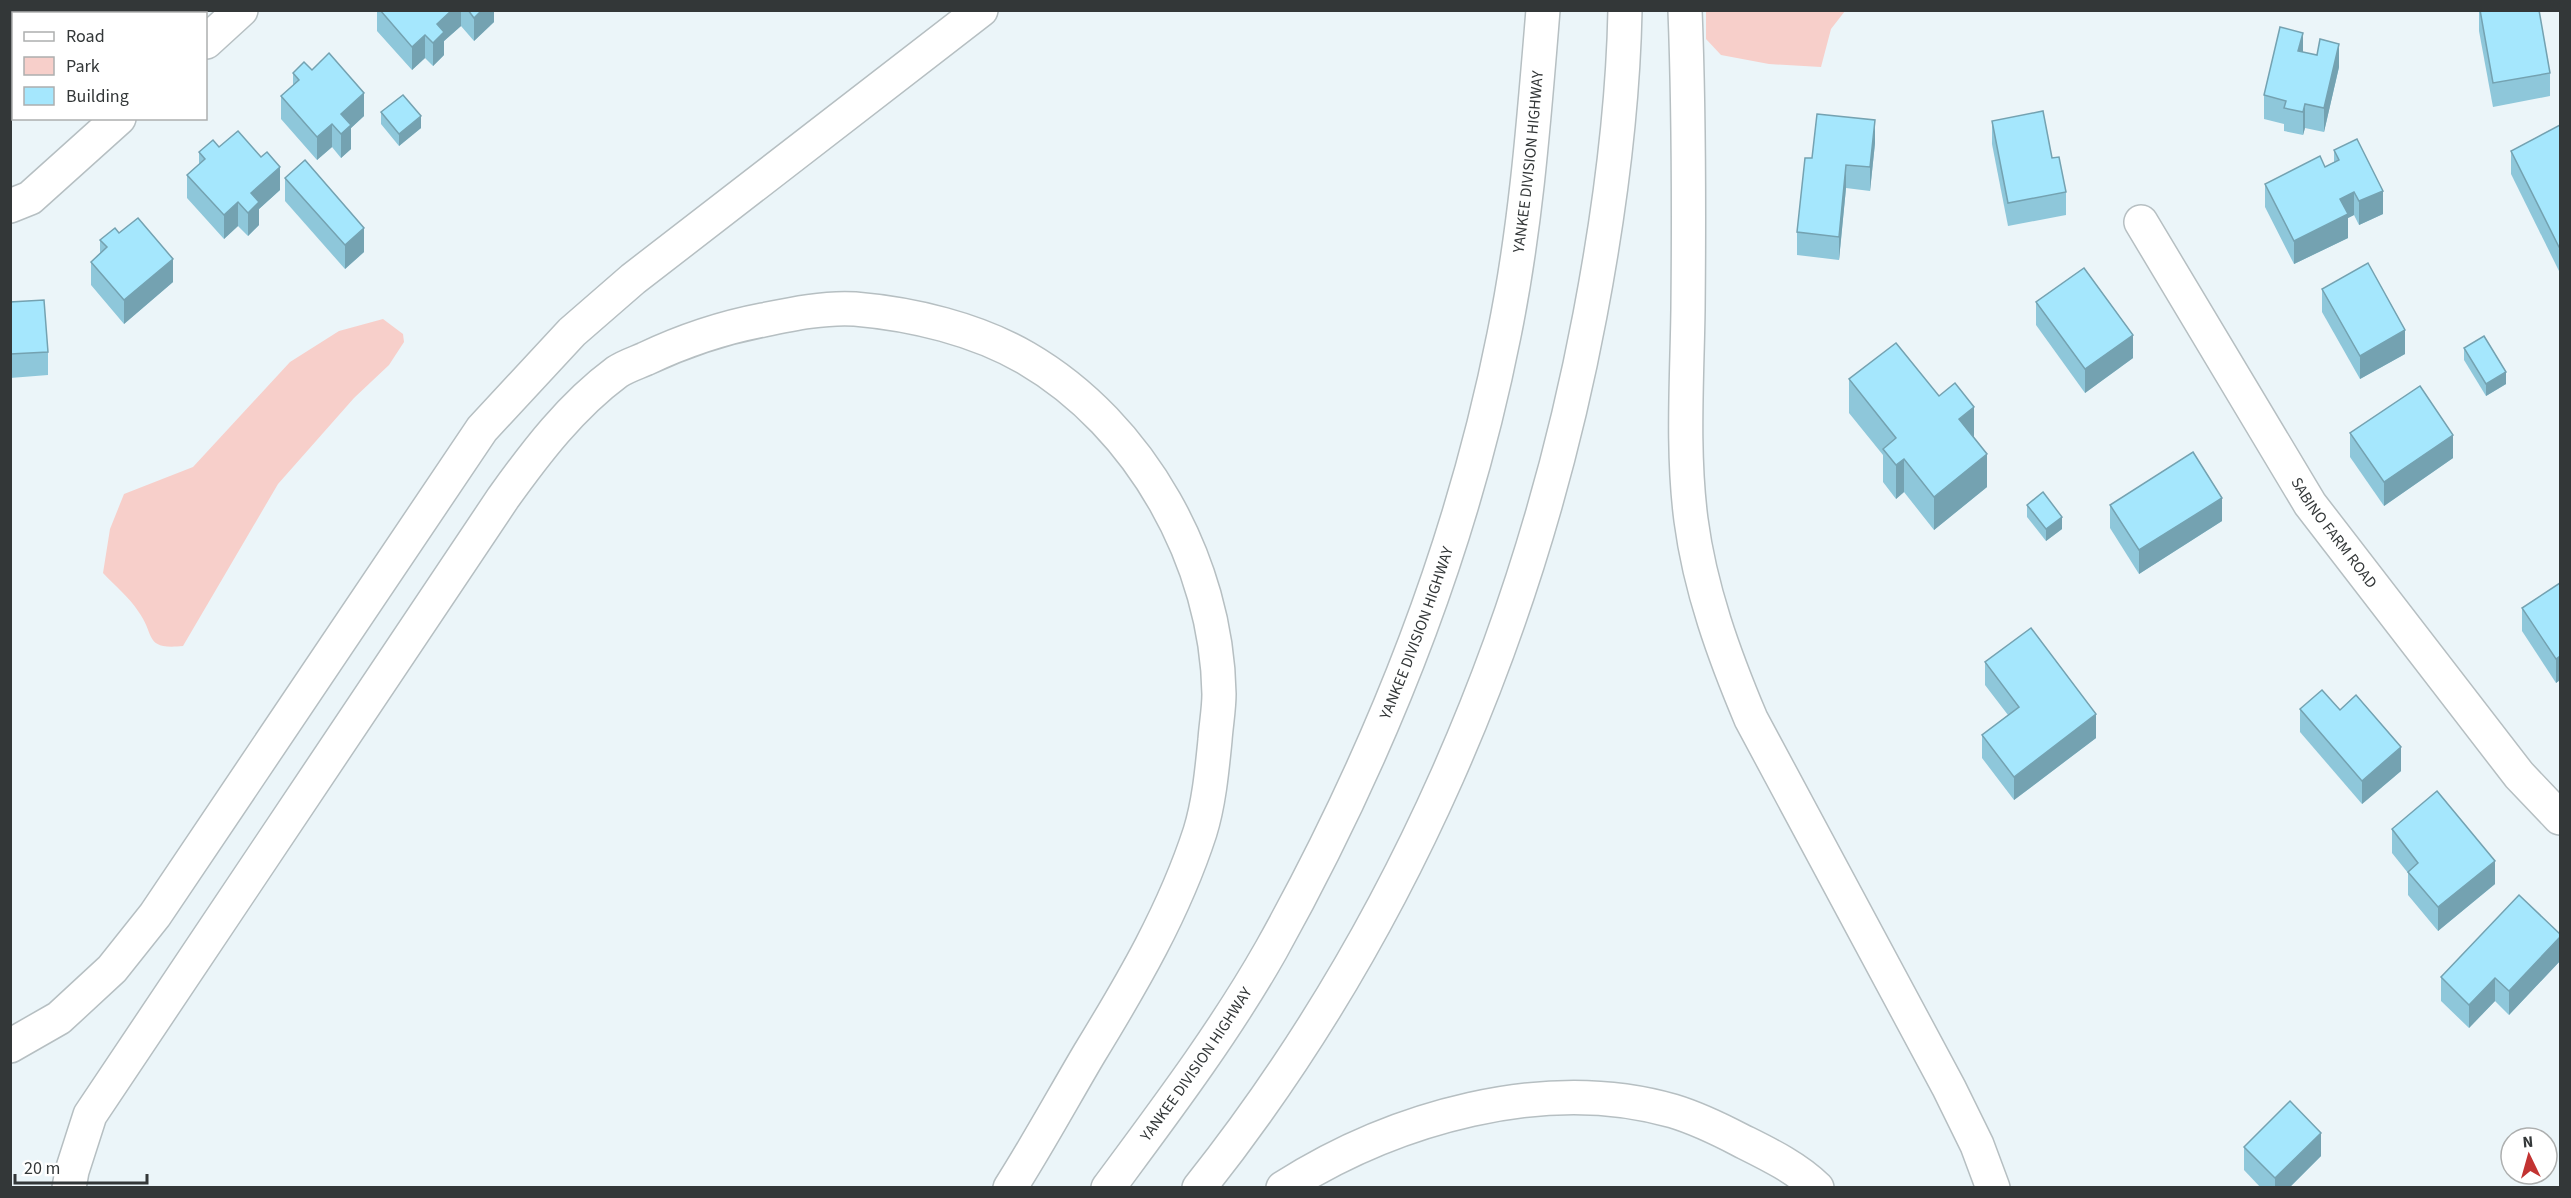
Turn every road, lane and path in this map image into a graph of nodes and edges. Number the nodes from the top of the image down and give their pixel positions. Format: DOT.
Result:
graph roads {
  1 [pos="241,10"];
  2 [pos="981,10"];
  3 [pos="1543,10"];
  4 [pos="1625,10"];
  5 [pos="1684,10"];
  6 [pos="207,41"];
  7 [pos="117,120"];
  8 [pos="10,206"];
  9 [pos="2141,222"];
  10 [pos="2560,818"];
  11 [pos="10,1046"];
  12 [pos="69,1188"];
  13 [pos="1010,1188"];
  14 [pos="1108,1188"];
  15 [pos="1199,1188"];
  16 [pos="1283,1188"];
  17 [pos="1817,1188"];
  18 [pos="1993,1188"];
  1 -- 6 [label="main road"];
  2 -- 11 [label="main road"];
  3 -- 14 [label="main road, YANKEE DIVISION HIGHWAY"];
  4 -- 15 [label="main road"];
  5 -- 18 [label="main road"];
  7 -- 8 [label="main road"];
  9 -- 10 [label="main road, SABINO FARM ROAD"];
  12 -- 13 [label="main road"];
  16 -- 17 [label="main road"];
}
